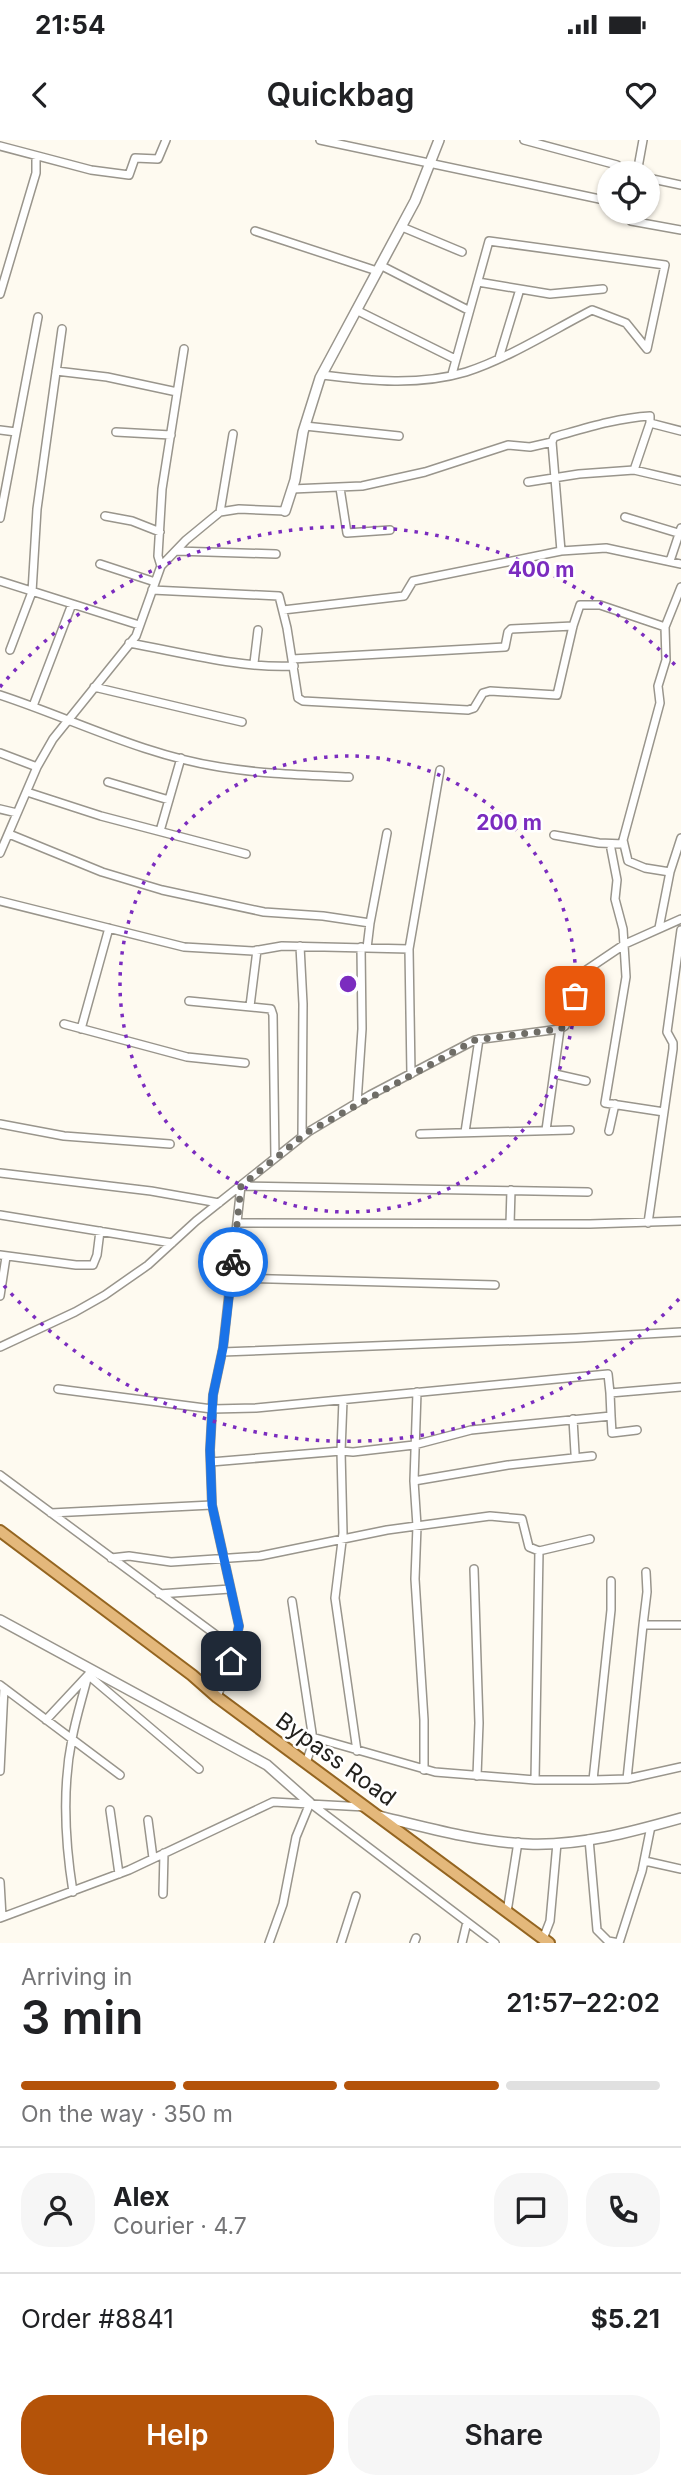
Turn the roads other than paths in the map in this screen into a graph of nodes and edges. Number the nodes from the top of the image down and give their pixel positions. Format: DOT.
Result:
graph roads {
  1 [pos="166,140"];
  2 [pos="320,140"];
  3 [pos="439,140"];
  4 [pos="524,140"];
  5 [pos="643,140"];
  6 [pos="0,146"];
  7 [pos="36,156"];
  8 [pos="602,161"];
  9 [pos="639,161"];
  10 [pos="430,164"];
  11 [pos="660,181"];
  12 [pos="681,185"];
  13 [pos="597,199"];
  14 [pos="648,224"];
  15 [pos="402,227"];
  16 [pos="681,230"];
  17 [pos="255,232"];
  18 [pos="462,251"];
  19 [pos="378,268"];
  20 [pos="478,282"];
  21 [pos="520,289"];
  22 [pos="603,289"];
  23 [pos="0,294"];
  24 [pos="356,310"];
  25 [pos="468,310"];
  26 [pos="38,317"];
  27 [pos="62,329"];
  28 [pos="184,349"];
  29 [pos="499,358"];
  30 [pos="455,359"];
  31 [pos="56,371"];
  32 [pos="322,374"];
  33 [pos="452,374"];
  34 [pos="177,392"];
  35 [pos="650,423"];
  36 [pos="305,426"];
  37 [pos="0,430"];
  38 [pos="681,431"];
  39 [pos="16,432"];
  40 [pos="116,432"];
  41 [pos="233,434"];
  42 [pos="171,435"];
  43 [pos="399,436"];
  44 [pos="552,442"];
  45 [pos="634,470"];
  46 [pos="554,478"];
  47 [pos="681,481"];
  48 [pos="528,482"];
  49 [pos="340,488"];
  50 [pos="292,489"];
  51 [pos="285,511"];
  52 [pos="220,512"];
  53 [pos="105,516"];
  54 [pos="625,517"];
  55 [pos="0,518"];
  56 [pos="390,530"];
  57 [pos="160,531"];
  58 [pos="680,531"];
  59 [pos="176,551"];
  60 [pos="561,551"];
  61 [pos="276,554"];
  62 [pos="670,561"];
  63 [pos="100,564"];
  64 [pos="681,564"];
  65 [pos="161,566"];
  66 [pos="0,581"];
  67 [pos="153,586"];
  68 [pos="681,587"];
  69 [pos="32,592"];
  70 [pos="72,604"];
  71 [pos="283,610"];
  72 [pos="670,615"];
  73 [pos="681,619"];
  74 [pos="139,625"];
  75 [pos="573,626"];
  76 [pos="665,627"];
  77 [pos="258,631"];
  78 [pos="129,643"];
  79 [pos="10,650"];
  80 [pos="293,662"];
  81 [pos="254,663"];
  82 [pos="94,687"];
  83 [pos="0,695"];
  84 [pos="33,706"];
  85 [pos="69,719"];
  86 [pos="242,722"];
  87 [pos="0,752"];
  88 [pos="181,758"];
  89 [pos="37,767"];
  90 [pos="440,770"];
  91 [pos="349,777"];
  92 [pos="108,782"];
  93 [pos="27,792"];
  94 [pos="169,800"];
  95 [pos="0,808"];
  96 [pos="18,813"];
  97 [pos="160,831"];
  98 [pos="387,833"];
  99 [pos="9,834"];
  100 [pos="554,835"];
  101 [pos="681,838"];
  102 [pos="624,844"];
  103 [pos="611,849"];
  104 [pos="0,853"];
  105 [pos="246,854"];
  106 [pos="670,872"];
  107 [pos="0,901"];
  108 [pos="681,919"];
  109 [pos="370,923"];
  110 [pos="109,928"];
  111 [pos="659,928"];
  112 [pos="681,930"];
  113 [pos="625,944"];
  114 [pos="300,946"];
  115 [pos="364,948"];
  116 [pos="257,950"];
  117 [pos="409,950"];
  118 [pos="189,1001"];
  119 [pos="250,1006"];
  120 [pos="64,1024"];
  121 [pos="81,1029"];
  122 [pos="560,1029"];
  123 [pos="479,1039"];
  124 [pos="245,1063"];
  125 [pos="411,1074"];
  126 [pos="555,1074"];
  127 [pos="586,1081"];
  128 [pos="357,1103"];
  129 [pos="615,1104"];
  130 [pos="664,1112"];
  131 [pos="0,1125"];
  132 [pos="546,1130"];
  133 [pos="570,1130"];
  134 [pos="609,1131"];
  135 [pos="465,1132"];
  136 [pos="419,1133"];
  137 [pos="302,1136"];
  138 [pos="170,1144"];
  139 [pos="275,1158"];
  140 [pos="0,1173"];
  141 [pos="241,1186"];
  142 [pos="512,1190"];
  143 [pos="587,1192"];
  144 [pos="219,1203"];
  145 [pos="0,1215"];
  146 [pos="681,1221"];
  147 [pos="238,1223"];
  148 [pos="648,1223"];
  149 [pos="510,1224"];
  150 [pos="100,1231"];
  151 [pos="172,1242"];
  152 [pos="3,1256"];
  153 [pos="231,1278"];
  154 [pos="495,1285"];
  155 [pos="0,1296"];
  156 [pos="681,1332"];
  157 [pos="0,1347"];
  158 [pos="222,1352"];
  159 [pos="681,1387"];
  160 [pos="58,1389"];
  161 [pos="417,1392"];
  162 [pos="610,1393"];
  163 [pos="342,1401"];
  164 [pos="212,1409"];
  165 [pos="611,1416"];
  166 [pos="573,1419"];
  167 [pos="637,1430"];
  168 [pos="415,1445"];
  169 [pos="341,1451"];
  170 [pos="575,1453"];
  171 [pos="592,1456"];
  172 [pos="211,1462"];
  173 [pos="0,1475"];
  174 [pos="414,1481"];
  175 [pos="212,1505"];
  176 [pos="50,1513"];
  177 [pos="417,1526"];
  178 [pos="0,1531"];
  179 [pos="343,1538"];
  180 [pos="590,1539"];
  181 [pos="539,1551"];
  182 [pos="111,1558"];
  183 [pos="223,1558"];
  184 [pos="474,1569"];
  185 [pos="646,1572"];
  186 [pos="611,1581"];
  187 [pos="230,1589"];
  188 [pos="159,1594"];
  189 [pos="292,1601"];
  190 [pos="0,1620"];
  191 [pos="643,1625"];
  192 [pos="681,1625"];
  193 [pos="234,1649"];
  194 [pos="90,1673"];
  195 [pos="2,1687"];
  196 [pos="217,1697"];
  197 [pos="46,1720"];
  198 [pos="312,1737"];
  199 [pos="71,1740"];
  200 [pos="357,1751"];
  201 [pos="306,1763"];
  202 [pos="681,1767"];
  203 [pos="199,1769"];
  204 [pos="424,1770"];
  205 [pos="0,1771"];
  206 [pos="120,1775"];
  207 [pos="477,1776"];
  208 [pos="627,1779"];
  209 [pos="535,1780"];
  210 [pos="593,1780"];
  211 [pos="310,1803"];
  212 [pos="366,1807"];
  213 [pos="110,1810"];
  214 [pos="378,1816"];
  215 [pos="681,1818"];
  216 [pos="148,1820"];
  217 [pos="651,1826"];
  218 [pos="589,1839"];
  219 [pos="519,1842"];
  220 [pos="557,1843"];
  221 [pos="164,1853"];
  222 [pos="153,1858"];
  223 [pos="645,1861"];
  224 [pos="681,1869"];
  225 [pos="118,1874"];
  226 [pos="0,1882"];
  227 [pos="73,1892"];
  228 [pos="163,1894"];
  229 [pos="356,1896"];
  230 [pos="507,1912"];
  231 [pos="1,1917"];
  232 [pos="467,1922"];
  233 [pos="546,1941"];
  234 [pos="269,1943"];
  235 [pos="341,1943"];
  236 [pos="462,1943"];
  237 [pos="495,1943"];
  238 [pos="619,1943"];
  1 -- 7 [label="street"];
  2 -- 10 [label="street"];
  3 -- 10 [label="street"];
  4 -- 8 [label="street"];
  5 -- 9 [label="street"];
  6 -- 7 [label="street"];
  7 -- 23 [label="street"];
  10 -- 13 [label="street"];
  10 -- 15 [label="street"];
  11 -- 12 [label="street"];
  14 -- 16 [label="street"];
  15 -- 18 [label="street"];
  15 -- 19 [label="street"];
  17 -- 19 [label="street"];
  19 -- 24 [label="street"];
  19 -- 25 [label="street"];
  20 -- 21 [label="street"];
  20 -- 25 [label="street"];
  20 -- 29 [label="street"];
  21 -- 22 [label="street"];
  21 -- 29 [label="street"];
  24 -- 30 [label="street"];
  24 -- 32 [label="street"];
  25 -- 30 [label="street"];
  26 -- 39 [label="street"];
  27 -- 31 [label="street"];
  28 -- 34 [label="street"];
  29 -- 33 [label="street"];
  30 -- 33 [label="street"];
  31 -- 34 [label="street"];
  31 -- 69 [label="street"];
  32 -- 33 [label="street"];
  32 -- 36 [label="street"];
  34 -- 42 [label="street"];
  35 -- 38 [label="street"];
  35 -- 44 [label="street"];
  35 -- 45 [label="street"];
  36 -- 43 [label="street"];
  36 -- 50 [label="street"];
  37 -- 39 [label="street"];
  39 -- 55 [label="street"];
  40 -- 42 [label="street"];
  41 -- 52 [label="street"];
  42 -- 57 [label="street"];
  44 -- 46 [label="street"];
  44 -- 49 [label="street"];
  45 -- 46 [label="street"];
  45 -- 47 [label="street"];
  46 -- 48 [label="street"];
  46 -- 60 [label="street"];
  49 -- 50 [label="street"];
  49 -- 56 [label="street"];
  50 -- 51 [label="street"];
  51 -- 52 [label="street"];
  52 -- 59 [label="street"];
  53 -- 57 [label="street"];
  54 -- 58 [label="street"];
  57 -- 65 [label="street"];
  58 -- 62 [label="street"];
  59 -- 61 [label="street"];
  59 -- 65 [label="street"];
  60 -- 62 [label="street"];
  60 -- 71 [label="street"];
  62 -- 64 [label="street"];
  63 -- 67 [label="street"];
  65 -- 67 [label="street"];
  66 -- 69 [label="street"];
  67 -- 71 [label="street"];
  67 -- 74 [label="street"];
  68 -- 72 [label="street"];
  69 -- 70 [label="street"];
  69 -- 79 [label="street"];
  70 -- 74 [label="street"];
  70 -- 84 [label="street"];
  71 -- 80 [label="street"];
  72 -- 73 [label="street"];
  72 -- 76 [label="street"];
  74 -- 78 [label="street"];
  75 -- 76 [label="street"];
  75 -- 80 [label="street"];
  75 -- 80 [label="street"];
  76 -- 102 [label="street"];
  77 -- 81 [label="street"];
  78 -- 81 [label="street"];
  78 -- 82 [label="street"];
  80 -- 81 [label="street"];
  82 -- 85 [label="street"];
  82 -- 86 [label="street"];
  83 -- 84 [label="street"];
  84 -- 85 [label="street"];
  85 -- 88 [label="street"];
  85 -- 89 [label="street"];
  87 -- 89 [label="street"];
  88 -- 91 [label="street"];
  88 -- 94 [label="street"];
  89 -- 93 [label="street"];
  90 -- 117 [label="street"];
  92 -- 94 [label="street"];
  93 -- 96 [label="street"];
  93 -- 97 [label="street"];
  94 -- 97 [label="street"];
  95 -- 96 [label="street"];
  96 -- 99 [label="street"];
  97 -- 105 [label="street"];
  98 -- 109 [label="street"];
  99 -- 104 [label="street"];
  99 -- 109 [label="street"];
  100 -- 102 [label="street"];
  101 -- 106 [label="street"];
  102 -- 106 [label="street"];
  103 -- 113 [label="street"];
  106 -- 111 [label="street"];
  107 -- 110 [label="street"];
  108 -- 111 [label="street"];
  109 -- 115 [label="street"];
  110 -- 116 [label="street"];
  110 -- 121 [label="street"];
  111 -- 113 [label="street"];
  112 -- 130 [label="street"];
  113 -- 122 [label="street"];
  113 -- 129 [label="street"];
  114 -- 115 [label="street"];
  114 -- 116 [label="street"];
  114 -- 137 [label="street"];
  115 -- 117 [label="street"];
  115 -- 128 [label="street"];
  116 -- 119 [label="street"];
  117 -- 125 [label="street"];
  118 -- 119 [label="street"];
  119 -- 139 [label="street"];
  120 -- 121 [label="street"];
  121 -- 124 [label="street"];
  122 -- 123 [label="street"];
  122 -- 126 [label="street"];
  123 -- 125 [label="street"];
  123 -- 135 [label="street"];
  125 -- 128 [label="street"];
  126 -- 127 [label="street"];
  126 -- 132 [label="street"];
  128 -- 137 [label="street"];
  129 -- 130 [label="street"];
  129 -- 134 [label="street"];
  130 -- 148 [label="street"];
  131 -- 138 [label="street"];
  132 -- 133 [label="street"];
  132 -- 135 [label="street"];
  135 -- 136 [label="street"];
  137 -- 139 [label="street"];
  139 -- 141 [label="street"];
  140 -- 144 [label="street"];
  141 -- 142 [label="street"];
  141 -- 144 [label="street"];
  141 -- 147 [label="street"];
  142 -- 143 [label="street"];
  142 -- 149 [label="street"];
  144 -- 151 [label="street"];
  145 -- 150 [label="street"];
  146 -- 148 [label="street"];
  147 -- 149 [label="street"];
  147 -- 153 [label="street"];
  148 -- 149 [label="street"];
  150 -- 151 [label="street"];
  150 -- 152 [label="street"];
  151 -- 157 [label="street"];
  152 -- 155 [label="street"];
  153 -- 154 [label="street"];
  153 -- 158 [label="street"];
  156 -- 158 [label="street"];
  158 -- 164 [label="street"];
  159 -- 162 [label="street"];
  160 -- 164 [label="street"];
  161 -- 162 [label="street"];
  161 -- 163 [label="street"];
  161 -- 168 [label="street"];
  162 -- 165 [label="street"];
  163 -- 164 [label="street"];
  163 -- 169 [label="street"];
  164 -- 172 [label="street"];
  165 -- 166 [label="street"];
  165 -- 167 [label="street"];
  166 -- 168 [label="street"];
  166 -- 170 [label="street"];
  168 -- 169 [label="street"];
  168 -- 174 [label="street"];
  169 -- 172 [label="street"];
  169 -- 179 [label="street"];
  171 -- 174 [label="street"];
  172 -- 175 [label="street"];
  173 -- 176 [label="street"];
  174 -- 177 [label="street"];
  175 -- 176 [label="street"];
  175 -- 183 [label="street"];
  176 -- 182 [label="street"];
  177 -- 179 [label="street"];
  177 -- 181 [label="street"];
  177 -- 204 [label="street"];
  178 -- 196 [label="main road, Bypass Road"];
  179 -- 183 [label="street"];
  179 -- 200 [label="street"];
  180 -- 181 [label="street"];
  181 -- 209 [label="street"];
  182 -- 183 [label="street"];
  182 -- 188 [label="street"];
  183 -- 187 [label="street"];
  184 -- 207 [label="street"];
  185 -- 191 [label="street"];
  186 -- 210 [label="street"];
  187 -- 188 [label="street"];
  187 -- 193 [label="street"];
  188 -- 193 [label="street"];
  189 -- 198 [label="street"];
  190 -- 194 [label="street"];
  191 -- 192 [label="street"];
  191 -- 208 [label="street"];
  193 -- 196 [label="street"];
  194 -- 197 [label="street"];
  194 -- 199 [label="street"];
  194 -- 203 [label="street"];
  194 -- 211 [label="street"];
  195 -- 197 [label="street"];
  195 -- 205 [label="street"];
  196 -- 201 [label="main road, Bypass Road"];
  197 -- 199 [label="street"];
  198 -- 200 [label="street"];
  198 -- 201 [label="street"];
  199 -- 206 [label="street"];
  199 -- 227 [label="street"];
  200 -- 204 [label="street"];
  201 -- 212 [label="main road, Bypass Road"];
  202 -- 208 [label="street"];
  204 -- 207 [label="street"];
  207 -- 209 [label="street"];
  208 -- 210 [label="street"];
  209 -- 210 [label="street"];
  211 -- 212 [label="street"];
  211 -- 221 [label="street"];
  211 -- 232 [label="street"];
  211 -- 234 [label="street"];
  212 -- 214 [label="main road, Bypass Road"];
  213 -- 225 [label="street"];
  214 -- 219 [label="street"];
  214 -- 230 [label="main road, Bypass Road"];
  215 -- 217 [label="street"];
  216 -- 222 [label="street"];
  217 -- 218 [label="street"];
  217 -- 223 [label="street"];
  218 -- 220 [label="street"];
  218 -- 238 [label="street"];
  219 -- 220 [label="street"];
  219 -- 230 [label="street"];
  220 -- 233 [label="street"];
  221 -- 222 [label="street"];
  221 -- 228 [label="street"];
  222 -- 225 [label="street"];
  223 -- 224 [label="street"];
  223 -- 238 [label="street"];
  225 -- 227 [label="street"];
  226 -- 231 [label="street"];
  227 -- 231 [label="street"];
  229 -- 235 [label="street"];
  230 -- 233 [label="main road, Bypass Road"];
  232 -- 236 [label="street"];
  232 -- 237 [label="street"];
}
